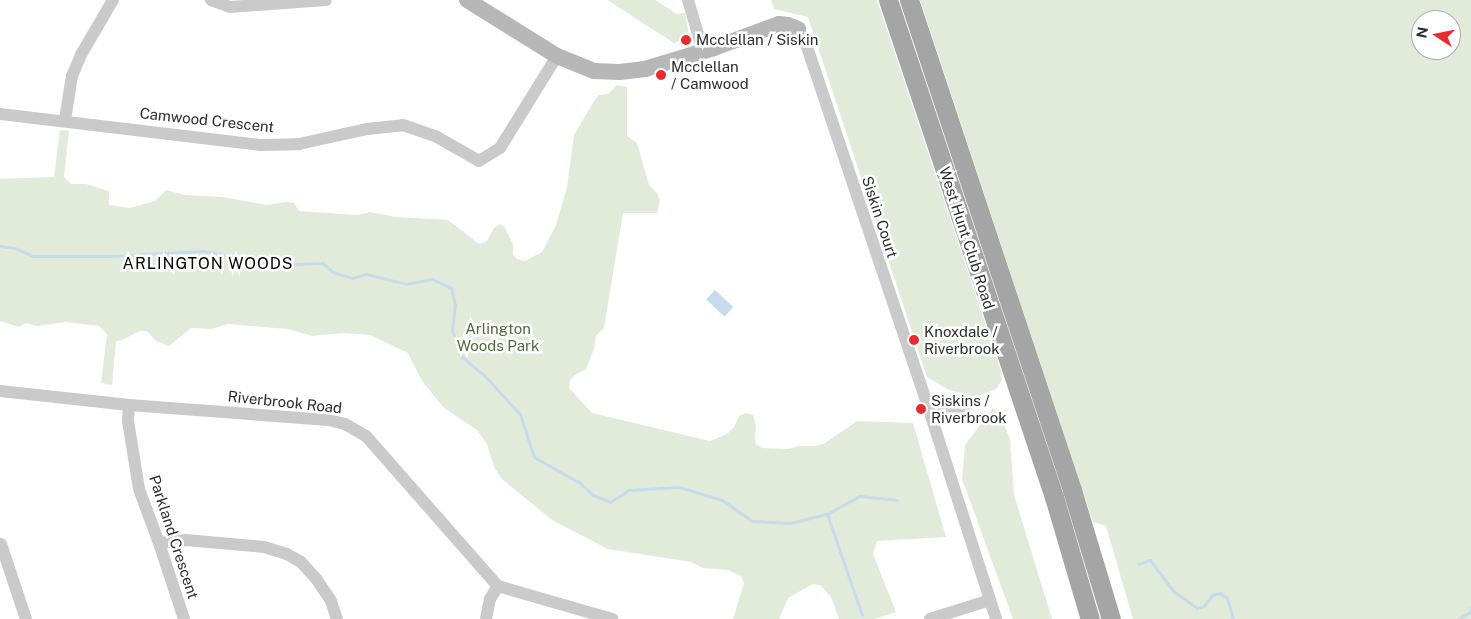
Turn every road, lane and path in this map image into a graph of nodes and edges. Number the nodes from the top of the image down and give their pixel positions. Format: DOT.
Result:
graph roads {
  1 [pos="113,0"];
  2 [pos="211,0"];
  3 [pos="326,0"];
  4 [pos="467,0"];
  5 [pos="688,0"];
  6 [pos="888,0"];
  7 [pos="909,0"];
  8 [pos="798,29"];
  9 [pos="703,51"];
  10 [pos="557,56"];
  11 [pos="0,114"];
  12 [pos="65,120"];
  13 [pos="0,391"];
  14 [pos="129,405"];
  15 [pos="964,408"];
  16 [pos="931,416"];
  17 [pos="159,543"];
  18 [pos="1,544"];
  19 [pos="498,586"];
  20 [pos="990,600"];
  21 [pos="26,619"];
  22 [pos="184,619"];
  23 [pos="337,619"];
  24 [pos="486,619"];
  25 [pos="612,619"];
  26 [pos="930,619"];
  27 [pos="996,619"];
  28 [pos="1090,619"];
  29 [pos="1111,619"];
  1 -- 12 [label="street"];
  2 -- 3 [label="street"];
  4 -- 10 [label="street"];
  5 -- 9 [label="street"];
  6 -- 28 [label="main road, West Hunt Club Road"];
  7 -- 29 [label="main road, West Hunt Club Road"];
  8 -- 9 [label="street"];
  8 -- 16 [label="street, Siskin Court"];
  9 -- 10 [label="street"];
  10 -- 12 [label="street, Camwood Crescent"];
  11 -- 12 [label="street, Camwood Crescent"];
  13 -- 14 [label="street, Riverbrook Road"];
  14 -- 17 [label="street, Parkland Crescent"];
  14 -- 19 [label="street, Riverbrook Road"];
  15 -- 16 [label="street"];
  16 -- 20 [label="street, Siskin Court"];
  17 -- 22 [label="street, Parkland Crescent"];
  17 -- 23 [label="street"];
  18 -- 21 [label="street"];
  19 -- 24 [label="street"];
  19 -- 25 [label="street"];
  20 -- 26 [label="street"];
  20 -- 27 [label="street, Siskin Court"];
}
